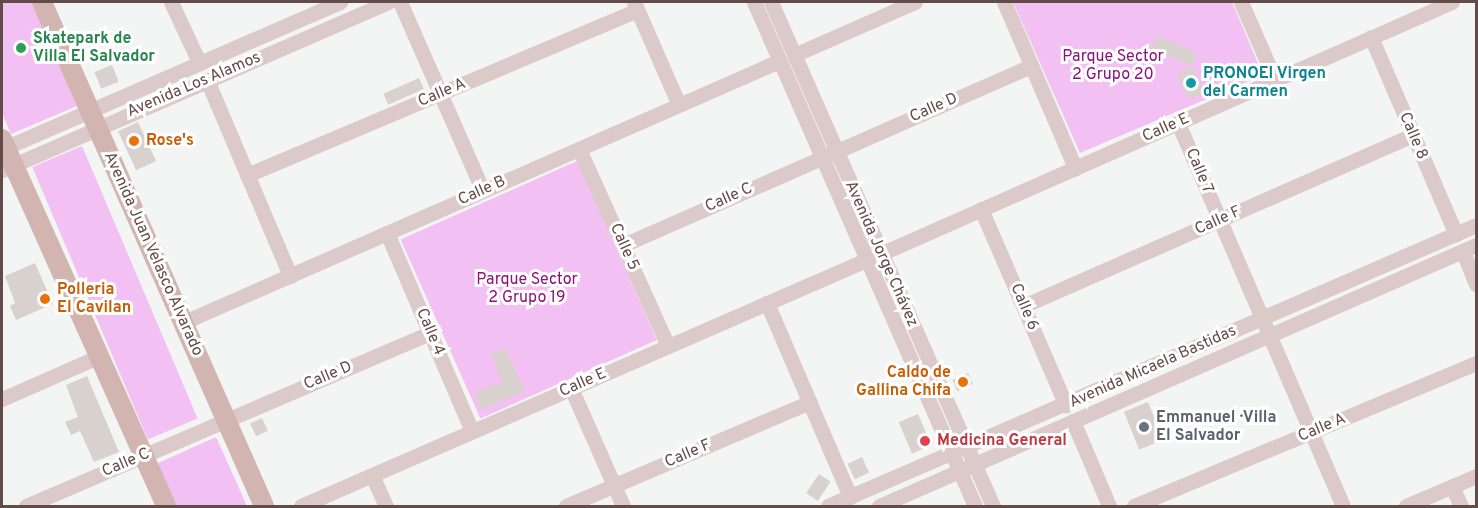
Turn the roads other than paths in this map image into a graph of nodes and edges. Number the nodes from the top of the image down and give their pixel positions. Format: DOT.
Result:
graph roads {
  1 [pos="42,2"];
  2 [pos="171,2"];
  3 [pos="340,2"];
  4 [pos="388,2"];
  5 [pos="400,2"];
  6 [pos="754,2"];
  7 [pos="771,2"];
  8 [pos="915,2"];
  9 [pos="1004,2"];
  10 [pos="1241,2"];
  11 [pos="1452,2"];
  12 [pos="636,6"];
  13 [pos="889,7"];
  14 [pos="1371,38"];
  15 [pos="794,55"];
  16 [pos="779,61"];
  17 [pos="199,63"];
  18 [pos="1031,66"];
  19 [pos="207,80"];
  20 [pos="1275,80"];
  21 [pos="441,93"];
  22 [pos="679,105"];
  23 [pos="93,118"];
  24 [pos="1178,123"];
  25 [pos="1413,135"];
  26 [pos="579,149"];
  27 [pos="4,154"];
  28 [pos="829,154"];
  29 [pos="1075,168"];
  30 [pos="247,175"];
  31 [pos="483,191"];
  32 [pos="981,209"];
  33 [pos="1220,220"];
  34 [pos="1476,225"];
  35 [pos="387,233"];
  36 [pos="1456,234"];
  37 [pos="623,245"];
  38 [pos="1470,249"];
  39 [pos="873,257"];
  40 [pos="290,276"];
  41 [pos="1476,284"];
  42 [pos="767,303"];
  43 [pos="1023,306"];
  44 [pos="1262,319"];
  45 [pos="184,322"];
  46 [pos="430,333"];
  47 [pos="1269,335"];
  48 [pos="668,346"];
  49 [pos="100,356"];
  50 [pos="1476,363"];
  51 [pos="572,388"];
  52 [pos="2,399"];
  53 [pos="810,402"];
  54 [pos="1066,405"];
  55 [pos="227,420"];
  56 [pos="1073,421"];
  57 [pos="472,431"];
  58 [pos="1311,432"];
  59 [pos="967,447"];
  60 [pos="951,453"];
  61 [pos="144,455"];
  62 [pos="974,464"];
  63 [pos="959,470"];
  64 [pos="372,475"];
  65 [pos="1476,476"];
  66 [pos="614,486"];
  67 [pos="1452,486"];
  68 [pos="850,496"];
  69 [pos="26,507"];
  70 [pos="166,507"];
  71 [pos="264,507"];
  72 [pos="300,507"];
  73 [pos="386,507"];
  74 [pos="566,507"];
  75 [pos="623,507"];
  76 [pos="828,507"];
  77 [pos="879,507"];
  78 [pos="975,507"];
  79 [pos="993,507"];
  80 [pos="1109,507"];
  81 [pos="1134,507"];
  82 [pos="1343,507"];
  83 [pos="1406,507"];
  84 [pos="1461,507"];
  1 -- 23 [label="main road, Avenida Juan Velasco Alvarado"];
  2 -- 17 [label="street"];
  3 -- 17 [label="street, Avenida Los Alamos"];
  4 -- 19 [label="street, Avenida Los Alamos"];
  5 -- 21 [label="street"];
  6 -- 16 [label="street, Avenida Jorge Chávez"];
  7 -- 15 [label="street, Avenida Jorge Chávez"];
  8 -- 13 [label="street"];
  9 -- 18 [label="street"];
  10 -- 20 [label="street"];
  11 -- 14 [label="street, Calle E"];
  12 -- 21 [label="street, Calle A"];
  12 -- 22 [label="street"];
  13 -- 15 [label="street"];
  14 -- 20 [label="street, Calle E"];
  14 -- 25 [label="street, Calle 8"];
  15 -- 28 [label="street, Avenida Jorge Chávez"];
  16 -- 22 [label="street, Calle B"];
  16 -- 28 [label="street, Avenida Jorge Chávez"];
  17 -- 23 [label="street, Avenida Los Alamos"];
  18 -- 28 [label="street, Calle D"];
  18 -- 29 [label="street"];
  19 -- 23 [label="street, Avenida Los Alamos"];
  19 -- 30 [label="street"];
  20 -- 24 [label="street, Calle E"];
  21 -- 30 [label="street, Calle A"];
  21 -- 31 [label="street"];
  22 -- 26 [label="street, Calle B"];
  23 -- 27 [label="street, Avenida Los Alamos"];
  23 -- 45 [label="main road, Avenida Juan Velasco Alvarado"];
  24 -- 29 [label="street, Calle E"];
  24 -- 33 [label="street, Calle 7"];
  25 -- 33 [label="street, Calle F"];
  25 -- 36 [label="street, Calle 8"];
  26 -- 31 [label="street, Calle B"];
  26 -- 37 [label="street, Calle 5"];
  27 -- 49 [label="main road"];
  28 -- 37 [label="street, Calle C"];
  28 -- 39 [label="street, Avenida Jorge Chávez"];
  29 -- 32 [label="street, Calle E"];
  30 -- 40 [label="street"];
  31 -- 35 [label="street, Calle B"];
  32 -- 39 [label="street, Calle E"];
  32 -- 43 [label="street, Calle 6"];
  33 -- 43 [label="street, Calle F"];
  33 -- 44 [label="street, Calle 7"];
  34 -- 36 [label="street, Avenida Micaela Bastidas"];
  35 -- 40 [label="street, Calle B"];
  35 -- 46 [label="street, Calle 4"];
  36 -- 44 [label="street, Avenida Micaela Bastidas"];
  37 -- 48 [label="street, Calle 5"];
  38 -- 41 [label="street"];
  38 -- 47 [label="street, Avenida Micaela Bastidas"];
  39 -- 42 [label="street, Calle E"];
  39 -- 59 [label="street, Avenida Jorge Chávez"];
  39 -- 60 [label="street, Avenida Jorge Chávez"];
  40 -- 45 [label="street, Calle B"];
  42 -- 48 [label="street, Calle E"];
  42 -- 53 [label="street"];
  43 -- 54 [label="street, Calle 6"];
  44 -- 47 [label="street, Calle 7"];
  44 -- 54 [label="street, Avenida Micaela Bastidas"];
  45 -- 55 [label="main road, Avenida Juan Velasco Alvarado"];
  46 -- 55 [label="street, Calle D"];
  46 -- 57 [label="street, Calle 4"];
  47 -- 56 [label="street, Avenida Micaela Bastidas"];
  47 -- 58 [label="street, Calle 7"];
  48 -- 51 [label="street, Calle E"];
  49 -- 52 [label="street"];
  49 -- 61 [label="main road"];
  50 -- 58 [label="street, Calle A"];
  51 -- 57 [label="street, Calle E"];
  51 -- 66 [label="street"];
  53 -- 66 [label="street, Calle F"];
  53 -- 68 [label="street"];
  54 -- 59 [label="street, Avenida Micaela Bastidas"];
  55 -- 61 [label="street, Calle C"];
  55 -- 71 [label="main road, Avenida Juan Velasco Alvarado"];
  56 -- 62 [label="street, Avenida Micaela Bastidas"];
  56 -- 80 [label="street"];
  57 -- 64 [label="street, Calle E"];
  58 -- 81 [label="street, Calle A"];
  58 -- 82 [label="street, Calle 7"];
  59 -- 60 [label="street, Avenida Micaela Bastidas"];
  59 -- 62 [label="street, Avenida Jorge Chávez"];
  60 -- 63 [label="street, Avenida Jorge Chávez"];
  60 -- 68 [label="street, Avenida Micaela Bastidas"];
  61 -- 69 [label="street, Calle C"];
  61 -- 70 [label="main road"];
  62 -- 63 [label="street, Avenida Micaela Bastidas"];
  62 -- 79 [label="street, Avenida Jorge Chávez"];
  63 -- 77 [label="street, Avenida Micaela Bastidas"];
  63 -- 78 [label="street, Avenida Jorge Chávez"];
  64 -- 72 [label="street, Calle E"];
  64 -- 73 [label="street"];
  65 -- 67 [label="street"];
  66 -- 74 [label="street, Calle F"];
  66 -- 75 [label="street"];
  67 -- 83 [label="street"];
  67 -- 84 [label="street"];
  68 -- 76 [label="street, Avenida Micaela Bastidas"];
}
